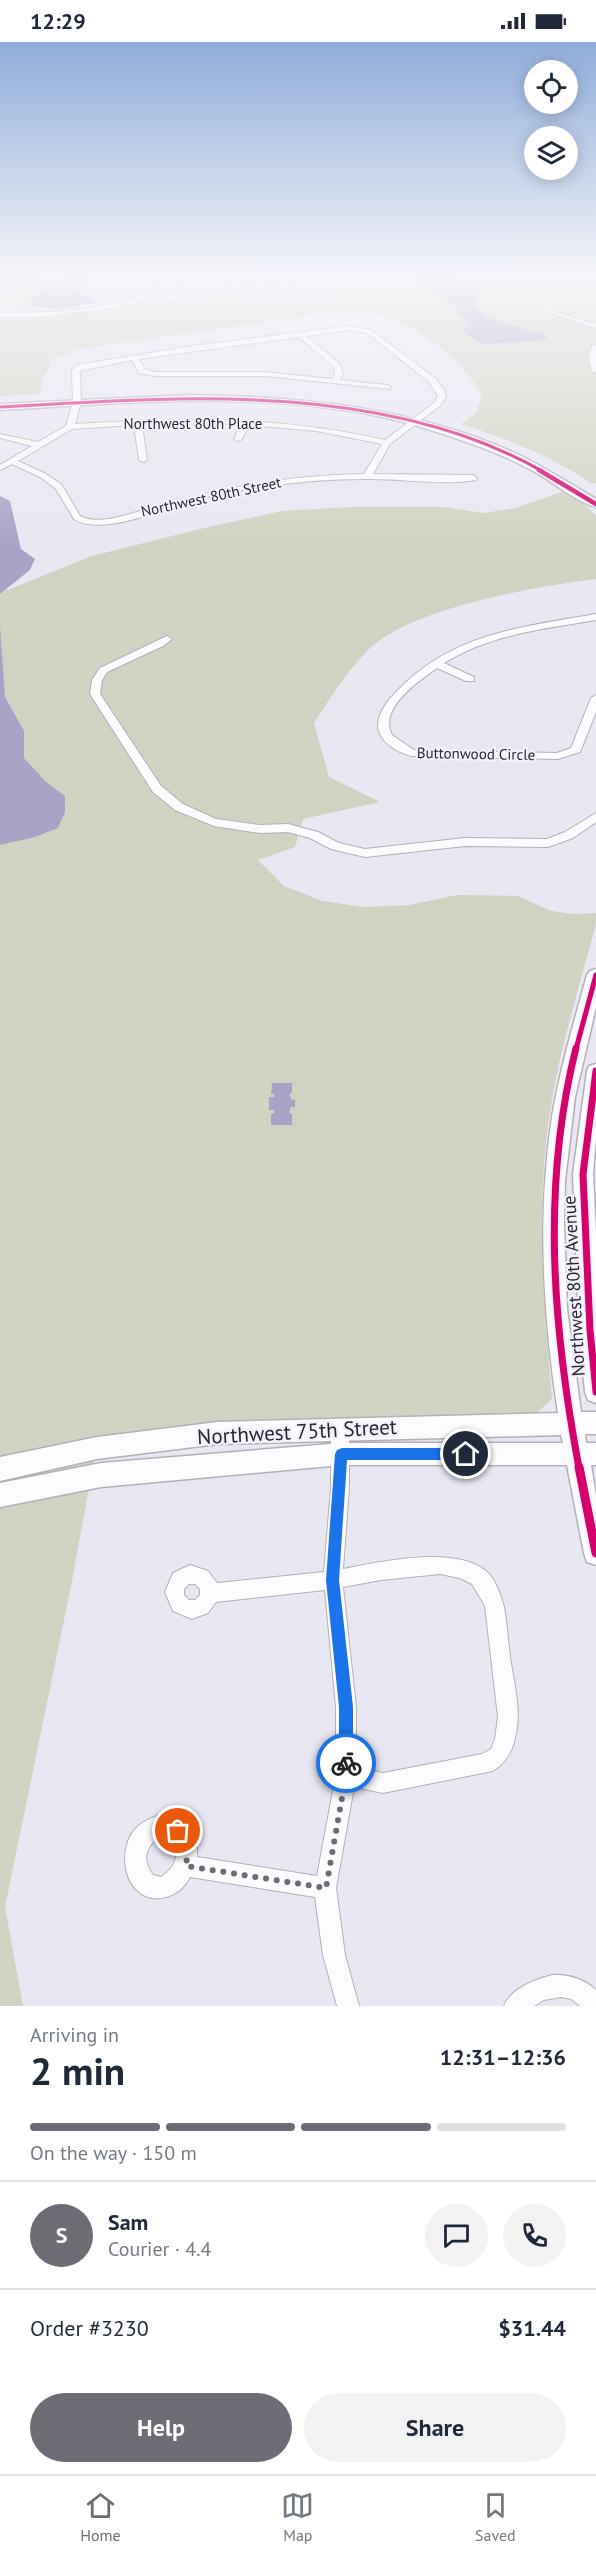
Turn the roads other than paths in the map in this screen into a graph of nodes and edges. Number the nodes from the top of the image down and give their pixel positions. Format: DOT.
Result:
graph roads {
  1 [pos="87,366"];
  2 [pos="139,366"];
  3 [pos="336,366"];
  4 [pos="412,366"];
  5 [pos="335,380"];
  6 [pos="387,387"];
  7 [pos="77,399"];
  8 [pos="0,401"];
  9 [pos="0,407"];
  10 [pos="416,419"];
  11 [pos="246,422"];
  12 [pos="138,423"];
  13 [pos="70,427"];
  14 [pos="0,436"];
  15 [pos="238,439"];
  16 [pos="387,443"];
  17 [pos="39,445"];
  18 [pos="142,460"];
  19 [pos="11,461"];
  20 [pos="0,468"];
  21 [pos="367,476"];
  22 [pos="473,478"];
  23 [pos="592,496"];
  24 [pos="596,617"];
  25 [pos="167,639"];
  26 [pos="437,664"];
  27 [pos="470,679"];
  28 [pos="596,699"];
  29 [pos="596,817"];
  30 [pos="596,975"];
  31 [pos="596,1071"];
  32 [pos="596,1392"];
  33 [pos="596,1423"];
  34 [pos="569,1424"];
  35 [pos="340,1429"];
  36 [pos="342,1454"];
  37 [pos="586,1454"];
  38 [pos="0,1469"];
  39 [pos="0,1496"];
  40 [pos="596,1553"];
  41 [pos="333,1580"];
  42 [pos="209,1593"];
  43 [pos="346,1775"];
  44 [pos="186,1866"];
  45 [pos="326,1888"];
  46 [pos="596,2005"];
  47 [pos="348,2006"];
  48 [pos="515,2006"];
  1 -- 7 [label="street"];
  2 -- 5 [label="street"];
  3 -- 5 [label="street"];
  4 -- 10 [label="street"];
  5 -- 6 [label="street"];
  7 -- 8 [label="street"];
  7 -- 9 [label="street"];
  7 -- 10 [label="street"];
  7 -- 13 [label="street"];
  10 -- 16 [label="street"];
  10 -- 23 [label="street"];
  11 -- 12 [label="street, Northwest 80th Place"];
  11 -- 15 [label="street"];
  11 -- 16 [label="street, Northwest 80th Place"];
  12 -- 13 [label="street, Northwest 80th Place"];
  12 -- 18 [label="street"];
  13 -- 17 [label="street"];
  14 -- 17 [label="street"];
  16 -- 21 [label="street"];
  17 -- 19 [label="street"];
  19 -- 20 [label="street"];
  19 -- 21 [label="street, Northwest 80th Street"];
  21 -- 22 [label="street, Northwest 80th Street"];
  24 -- 26 [label="street, Buttonwood Circle"];
  25 -- 29 [label="street"];
  26 -- 27 [label="street"];
  26 -- 28 [label="street, Buttonwood Circle"];
  30 -- 34 [label="street, Northwest 80th Avenue"];
  31 -- 32 [label="street, Northwest 80th Avenue"];
  33 -- 34 [label="street, Northwest 75th Street"];
  34 -- 35 [label="street, Northwest 75th Street"];
  34 -- 37 [label="street, Northwest 80th Avenue"];
  35 -- 36 [label="street"];
  35 -- 38 [label="street, Northwest 75th Street"];
  36 -- 37 [label="street, Northwest 75th Street"];
  36 -- 39 [label="street, Northwest 75th Street"];
  36 -- 41 [label="street"];
  37 -- 40 [label="street, Northwest 80th Avenue"];
  41 -- 42 [label="street"];
  41 -- 43 [label="street"];
  41 -- 43 [label="street"];
  43 -- 45 [label="street"];
  44 -- 45 [label="street"];
  45 -- 47 [label="street"];
  46 -- 48 [label="street"];
}
